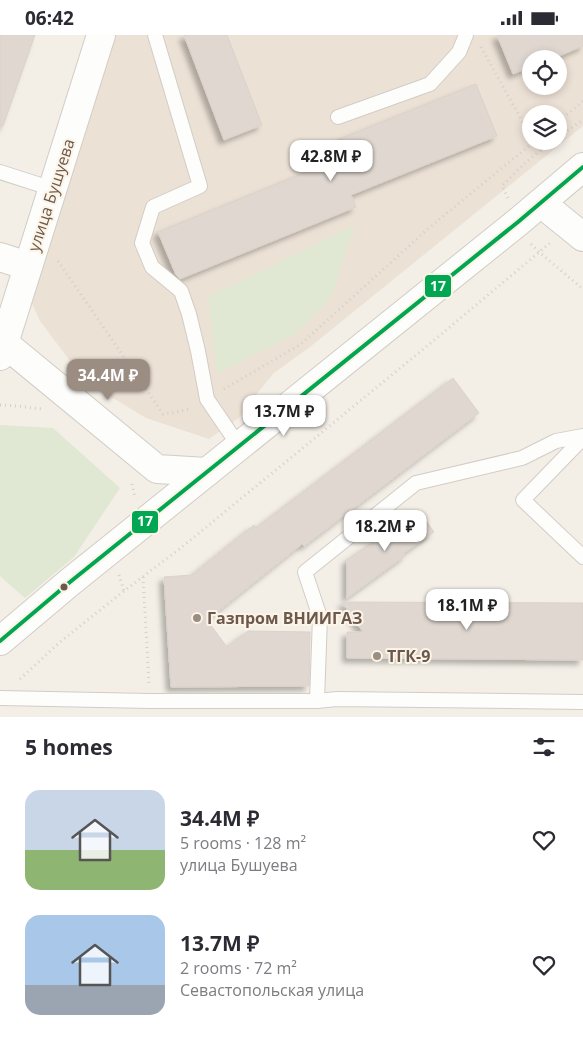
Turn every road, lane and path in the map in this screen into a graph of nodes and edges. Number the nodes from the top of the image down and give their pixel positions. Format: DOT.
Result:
graph roads {
  1 [pos="101,35"];
  2 [pos="155,35"];
  3 [pos="466,35"];
  4 [pos="482,47"];
  5 [pos="583,101"];
  6 [pos="567,114"];
  7 [pos="338,117"];
  8 [pos="522,120"];
  9 [pos="583,120"];
  10 [pos="567,131"];
  11 [pos="523,150"];
  12 [pos="541,150"];
  13 [pos="583,167"];
  14 [pos="0,172"];
  15 [pos="502,186"];
  16 [pos="53,189"];
  17 [pos="541,203"];
  18 [pos="576,232"];
  19 [pos="0,257"];
  20 [pos="57,261"];
  21 [pos="28,266"];
  22 [pos="2,349"];
  23 [pos="207,399"];
  24 [pos="0,405"];
  25 [pos="46,410"];
  26 [pos="583,437"];
  27 [pos="239,446"];
  28 [pos="207,472"];
  29 [pos="131,478"];
  30 [pos="135,501"];
  31 [pos="583,557"];
  32 [pos="143,577"];
  33 [pos="0,641"];
  34 [pos="0,698"];
  35 [pos="150,701"];
  36 [pos="317,701"];
  37 [pos="583,702"];
  1 -- 16 [label="main road, улица Бушуева"];
  2 -- 23 [label="lane"];
  3 -- 7 [label="lane"];
  4 -- 8 [label="path"];
  5 -- 6 [label="path"];
  9 -- 10 [label="path"];
  11 -- 23 [label="path"];
  12 -- 15 [label="path"];
  13 -- 17 [label="main road"];
  14 -- 16 [label="lane"];
  16 -- 21 [label="main road, улица Бушуева"];
  17 -- 18 [label="main road"];
  17 -- 27 [label="main road"];
  18 -- 32 [label="path"];
  19 -- 21 [label="main road"];
  20 -- 23 [label="path"];
  21 -- 22 [label="main road, улица Бушуева"];
  22 -- 28 [label="main road"];
  23 -- 27 [label="lane"];
  24 -- 25 [label="path"];
  26 -- 31 [label="lane"];
  26 -- 36 [label="lane"];
  27 -- 28 [label="main road"];
  28 -- 33 [label="main road"];
  29 -- 30 [label="path"];
  32 -- 34 [label="path"];
  32 -- 35 [label="path"];
  34 -- 35 [label="lane"];
  35 -- 36 [label="lane"];
  36 -- 37 [label="lane"];
}
